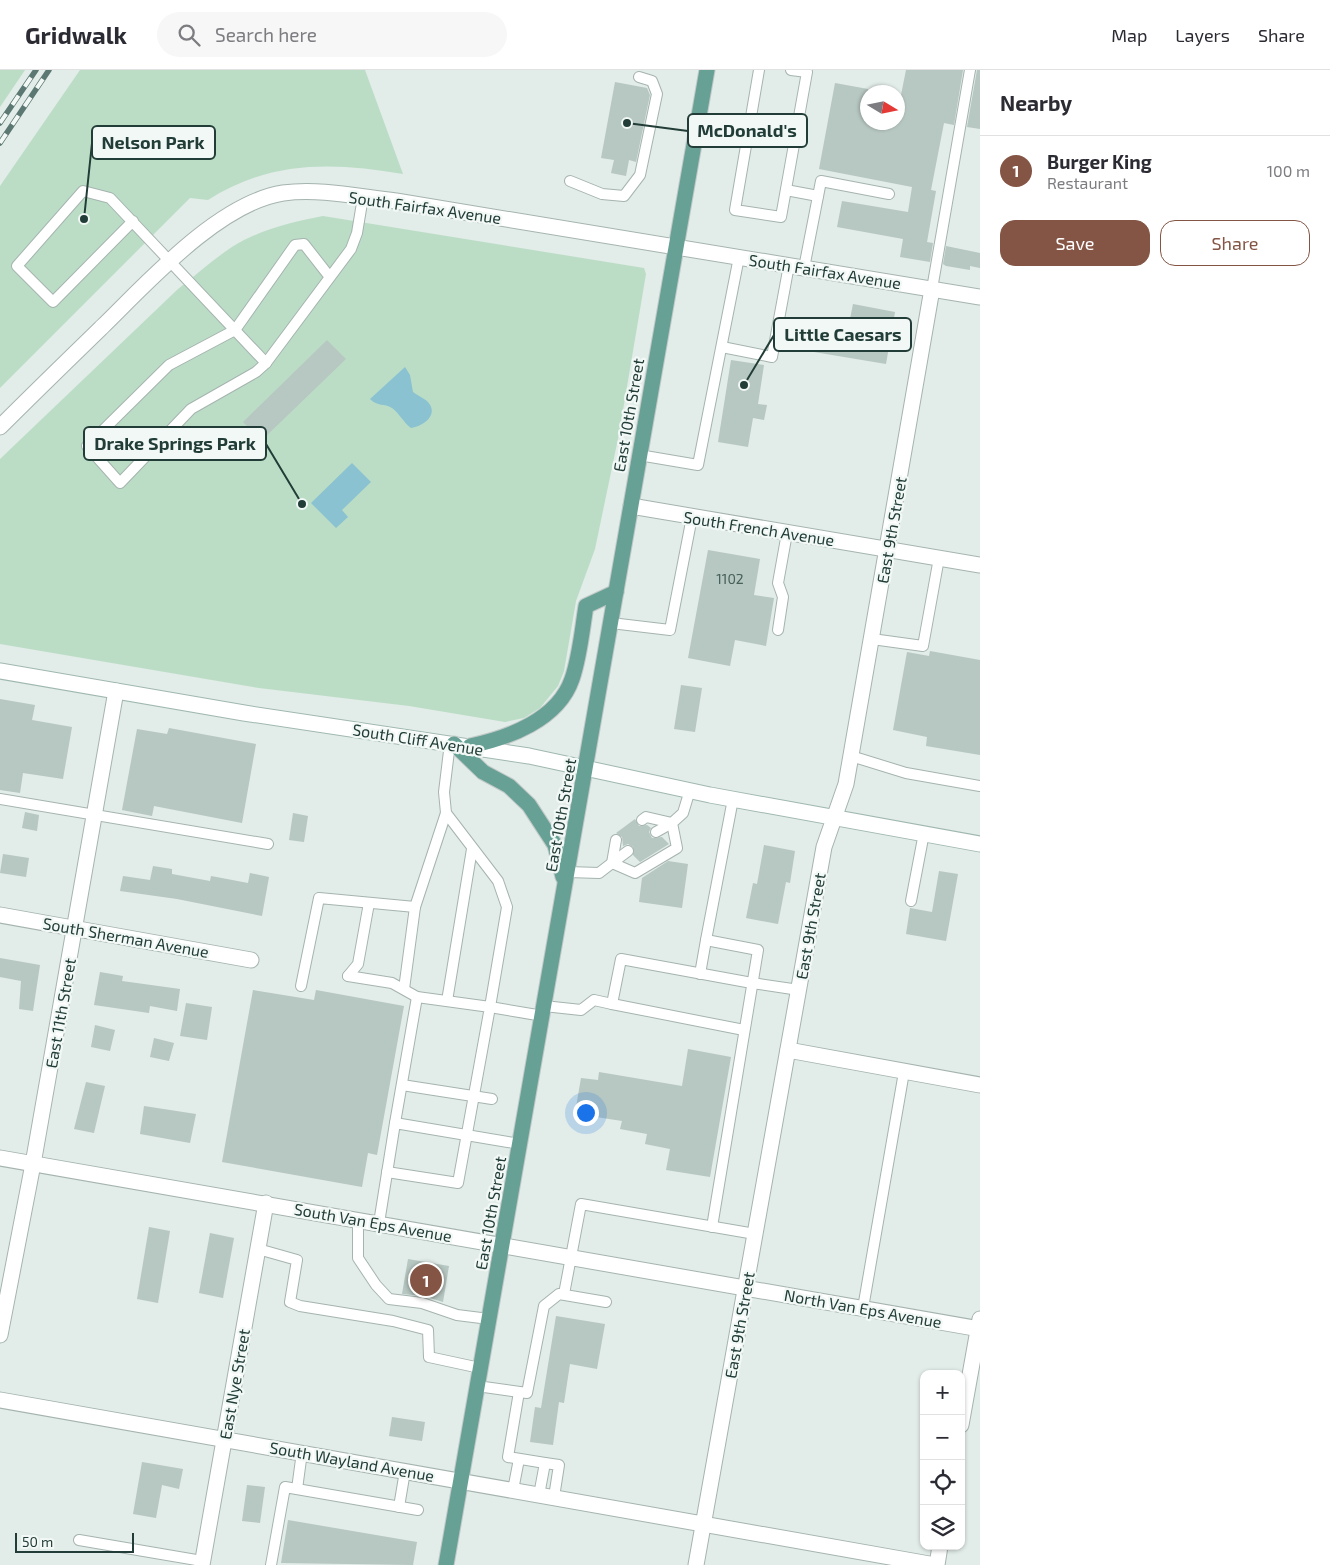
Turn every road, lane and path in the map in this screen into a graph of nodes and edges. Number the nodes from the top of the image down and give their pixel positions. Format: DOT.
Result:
graph roads {
  1 [pos="707,70"];
  2 [pos="759,70"];
  3 [pos="791,70"];
  4 [pos="970,70"];
  5 [pos="809,71"];
  6 [pos="639,77"];
  7 [pos="570,181"];
  8 [pos="786,190"];
  9 [pos="889,194"];
  10 [pos="818,196"];
  11 [pos="363,197"];
  12 [pos="133,222"];
  13 [pos="675,246"];
  14 [pos="739,257"];
  15 [pos="171,261"];
  16 [pos="789,266"];
  17 [pos="804,268"];
  18 [pos="328,276"];
  19 [pos="932,289"];
  20 [pos="980,298"];
  21 [pos="235,330"];
  22 [pos="722,347"];
  23 [pos="266,362"];
  24 [pos="0,427"];
  25 [pos="639,454"];
  26 [pos="630,506"];
  27 [pos="692,517"];
  28 [pos="787,533"];
  29 [pos="888,549"];
  30 [pos="939,558"];
  31 [pos="980,566"];
  32 [pos="616,592"];
  33 [pos="611,623"];
  34 [pos="778,630"];
  35 [pos="872,639"];
  36 [pos="0,671"];
  37 [pos="116,691"];
  38 [pos="452,744"];
  39 [pos="470,746"];
  40 [pos="851,756"];
  41 [pos="586,767"];
  42 [pos="980,786"];
  43 [pos="690,790"];
  44 [pos="0,799"];
  45 [pos="733,799"];
  46 [pos="446,813"];
  47 [pos="94,815"];
  48 [pos="834,817"];
  49 [pos="642,820"];
  50 [pos="672,823"];
  51 [pos="656,832"];
  52 [pos="924,833"];
  53 [pos="616,840"];
  54 [pos="960,840"];
  55 [pos="980,840"];
  56 [pos="268,844"];
  57 [pos="980,844"];
  58 [pos="472,850"];
  59 [pos="628,851"];
  60 [pos="612,862"];
  61 [pos="568,872"];
  62 [pos="565,888"];
  63 [pos="911,901"];
  64 [pos="369,903"];
  65 [pos="415,907"];
  66 [pos="0,915"];
  67 [pos="75,928"];
  68 [pos="706,940"];
  69 [pos="251,960"];
  70 [pos="700,974"];
  71 [pos="752,983"];
  72 [pos="301,986"];
  73 [pos="404,989"];
  74 [pos="799,990"];
  75 [pos="417,997"];
  76 [pos="447,1001"];
  77 [pos="612,1004"];
  78 [pos="490,1007"];
  79 [pos="543,1011"];
  80 [pos="744,1030"];
  81 [pos="788,1050"];
  82 [pos="904,1072"];
  83 [pos="402,1085"];
  84 [pos="980,1085"];
  85 [pos="474,1096"];
  86 [pos="492,1099"];
  87 [pos="395,1123"];
  88 [pos="466,1134"];
  89 [pos="520,1144"];
  90 [pos="0,1158"];
  91 [pos="33,1164"];
  92 [pos="387,1172"];
  93 [pos="266,1203"];
  94 [pos="358,1219"];
  95 [pos="379,1223"];
  96 [pos="712,1227"];
  97 [pos="755,1234"];
  98 [pos="502,1244"];
  99 [pos="258,1249"];
  100 [pos="571,1256"];
  101 [pos="746,1287"];
  102 [pos="564,1294"];
  103 [pos="606,1302"];
  104 [pos="862,1308"];
  105 [pos="489,1319"];
  106 [pos="979,1325"];
  107 [pos="0,1335"];
  108 [pos="480,1368"];
  109 [pos="477,1386"];
  110 [pos="519,1392"];
  111 [pos="0,1400"];
  112 [pos="963,1415"];
  113 [pos="224,1438"];
  114 [pos="302,1452"];
  115 [pos="519,1459"];
  116 [pos="545,1463"];
  117 [pos="405,1471"];
  118 [pos="460,1481"];
  119 [pos="297,1489"];
  120 [pos="513,1490"];
  121 [pos="547,1496"];
  122 [pos="400,1506"];
  123 [pos="418,1510"];
  124 [pos="704,1523"];
  125 [pos="79,1540"];
  126 [pos="939,1550"];
  127 [pos="202,1563"];
  128 [pos="271,1565"];
  129 [pos="446,1565"];
  130 [pos="696,1565"];
  131 [pos="936,1565"];
  1 -- 13 [label="main road, East 10th Street"];
  2 -- 8 [label="lane"];
  3 -- 5 [label="lane"];
  4 -- 19 [label="lane"];
  5 -- 8 [label="lane"];
  6 -- 7 [label="lane"];
  8 -- 10 [label="lane"];
  9 -- 10 [label="lane"];
  10 -- 17 [label="lane"];
  11 -- 13 [label="street, South Fairfax Avenue"];
  11 -- 15 [label="street, South Fairfax Avenue"];
  11 -- 18 [label="lane"];
  12 -- 12 [label="lane"];
  12 -- 15 [label="lane"];
  13 -- 14 [label="street, South Fairfax Avenue"];
  13 -- 25 [label="main road, East 10th Street"];
  14 -- 16 [label="street, South Fairfax Avenue"];
  14 -- 22 [label="lane"];
  15 -- 21 [label="lane"];
  15 -- 24 [label="street, South Fairfax Avenue"];
  16 -- 17 [label="street, South Fairfax Avenue"];
  16 -- 22 [label="lane"];
  17 -- 19 [label="street, South Fairfax Avenue"];
  18 -- 21 [label="lane"];
  18 -- 23 [label="lane"];
  19 -- 20 [label="street, South Fairfax Avenue"];
  19 -- 29 [label="street, East 9th Street"];
  21 -- 23 [label="lane"];
  21 -- 23 [label="lane"];
  22 -- 25 [label="lane"];
  25 -- 26 [label="main road, East 10th Street"];
  26 -- 27 [label="street, South French Avenue"];
  26 -- 32 [label="main road, East 10th Street"];
  27 -- 28 [label="street, South French Avenue"];
  27 -- 33 [label="lane"];
  28 -- 29 [label="street, South French Avenue"];
  28 -- 34 [label="lane"];
  29 -- 30 [label="street, South French Avenue"];
  29 -- 35 [label="street, East 9th Street"];
  30 -- 31 [label="street, South French Avenue"];
  30 -- 35 [label="lane"];
  32 -- 33 [label="main road, East 10th Street"];
  32 -- 39 [label="main road"];
  33 -- 41 [label="main road, East 10th Street"];
  35 -- 40 [label="street, East 9th Street"];
  36 -- 37 [label="street, South Cliff Avenue"];
  37 -- 38 [label="street, South Cliff Avenue"];
  37 -- 47 [label="street, East 11th Street"];
  38 -- 39 [label="street, South Cliff Avenue"];
  38 -- 46 [label="lane"];
  38 -- 62 [label="main road"];
  39 -- 41 [label="street, South Cliff Avenue"];
  40 -- 42 [label="lane"];
  40 -- 48 [label="street, East 9th Street"];
  41 -- 43 [label="street, South Cliff Avenue"];
  41 -- 61 [label="main road, East 10th Street"];
  43 -- 45 [label="street, South Cliff Avenue"];
  43 -- 50 [label="lane"];
  44 -- 47 [label="lane"];
  45 -- 48 [label="street, South Cliff Avenue"];
  45 -- 68 [label="lane"];
  46 -- 58 [label="lane"];
  46 -- 65 [label="lane"];
  47 -- 56 [label="lane"];
  47 -- 67 [label="street, East 11th Street"];
  48 -- 52 [label="street, South Cliff Avenue"];
  48 -- 74 [label="street, East 9th Street"];
  49 -- 50 [label="lane"];
  50 -- 51 [label="lane"];
  50 -- 60 [label="lane"];
  52 -- 54 [label="street, South Cliff Avenue"];
  52 -- 63 [label="lane"];
  53 -- 60 [label="lane"];
  54 -- 55 [label="street"];
  54 -- 57 [label="street"];
  58 -- 76 [label="lane"];
  58 -- 78 [label="lane"];
  59 -- 60 [label="lane"];
  60 -- 61 [label="lane"];
  61 -- 62 [label="main road, East 10th Street"];
  62 -- 79 [label="main road, East 10th Street"];
  64 -- 65 [label="lane"];
  64 -- 72 [label="lane"];
  64 -- 73 [label="lane"];
  65 -- 73 [label="lane"];
  66 -- 67 [label="street, South Sherman Avenue"];
  67 -- 69 [label="street, South Sherman Avenue"];
  67 -- 91 [label="street, East 11th Street"];
  68 -- 70 [label="lane"];
  68 -- 71 [label="lane"];
  70 -- 71 [label="lane"];
  70 -- 77 [label="lane"];
  71 -- 74 [label="lane"];
  71 -- 80 [label="lane"];
  73 -- 75 [label="lane"];
  74 -- 81 [label="street, East 9th Street"];
  75 -- 76 [label="lane"];
  75 -- 83 [label="lane"];
  76 -- 78 [label="lane"];
  77 -- 79 [label="lane"];
  77 -- 80 [label="lane"];
  78 -- 79 [label="lane"];
  78 -- 85 [label="lane"];
  79 -- 89 [label="main road, East 10th Street"];
  80 -- 96 [label="lane"];
  81 -- 82 [label="street"];
  81 -- 97 [label="street, East 9th Street"];
  82 -- 84 [label="street"];
  82 -- 104 [label="lane"];
  83 -- 85 [label="lane"];
  83 -- 87 [label="lane"];
  85 -- 86 [label="lane"];
  85 -- 88 [label="lane"];
  87 -- 88 [label="lane"];
  87 -- 92 [label="lane"];
  88 -- 89 [label="lane"];
  88 -- 92 [label="lane"];
  89 -- 98 [label="main road, East 10th Street"];
  90 -- 91 [label="street, South Van Eps Avenue"];
  91 -- 93 [label="street, South Van Eps Avenue"];
  91 -- 107 [label="street, East 11th Street"];
  92 -- 95 [label="lane"];
  93 -- 94 [label="street, South Van Eps Avenue"];
  93 -- 99 [label="street, East Nye Street"];
  94 -- 95 [label="street, South Van Eps Avenue"];
  94 -- 105 [label="lane"];
  95 -- 98 [label="street, South Van Eps Avenue"];
  96 -- 97 [label="lane"];
  96 -- 100 [label="lane"];
  97 -- 101 [label="street, East 9th Street"];
  98 -- 100 [label="street, South Van Eps Avenue"];
  98 -- 105 [label="main road, East 10th Street"];
  99 -- 108 [label="lane"];
  99 -- 113 [label="street, East Nye Street"];
  100 -- 101 [label="street, South Van Eps Avenue"];
  100 -- 102 [label="lane"];
  101 -- 104 [label="street, North Van Eps Avenue"];
  101 -- 124 [label="street, East 9th Street"];
  102 -- 103 [label="lane"];
  102 -- 110 [label="lane"];
  104 -- 106 [label="street, North Van Eps Avenue"];
  105 -- 108 [label="main road, East 10th Street"];
  106 -- 112 [label="street"];
  108 -- 109 [label="main road, East 10th Street"];
  109 -- 110 [label="lane"];
  109 -- 118 [label="main road, East 10th Street"];
  110 -- 115 [label="lane"];
  111 -- 113 [label="street, South Wayland Avenue"];
  113 -- 114 [label="street, South Wayland Avenue"];
  113 -- 127 [label="street, East Nye Street"];
  114 -- 117 [label="street, South Wayland Avenue"];
  114 -- 119 [label="lane"];
  115 -- 116 [label="lane"];
  115 -- 120 [label="lane"];
  116 -- 121 [label="lane"];
  116 -- 121 [label="lane"];
  117 -- 118 [label="street, South Wayland Avenue"];
  117 -- 122 [label="lane"];
  118 -- 120 [label="street, South Wayland Avenue"];
  118 -- 129 [label="main road, East 10th Street"];
  119 -- 122 [label="lane"];
  119 -- 128 [label="lane"];
  120 -- 121 [label="street, South Wayland Avenue"];
  121 -- 124 [label="street, South Wayland Avenue"];
  122 -- 123 [label="lane"];
  124 -- 130 [label="street, East 9th Street"];
  124 -- 131 [label="street, South Wayland Avenue"];
  125 -- 127 [label="lane"];
  126 -- 131 [label="street"];
}
